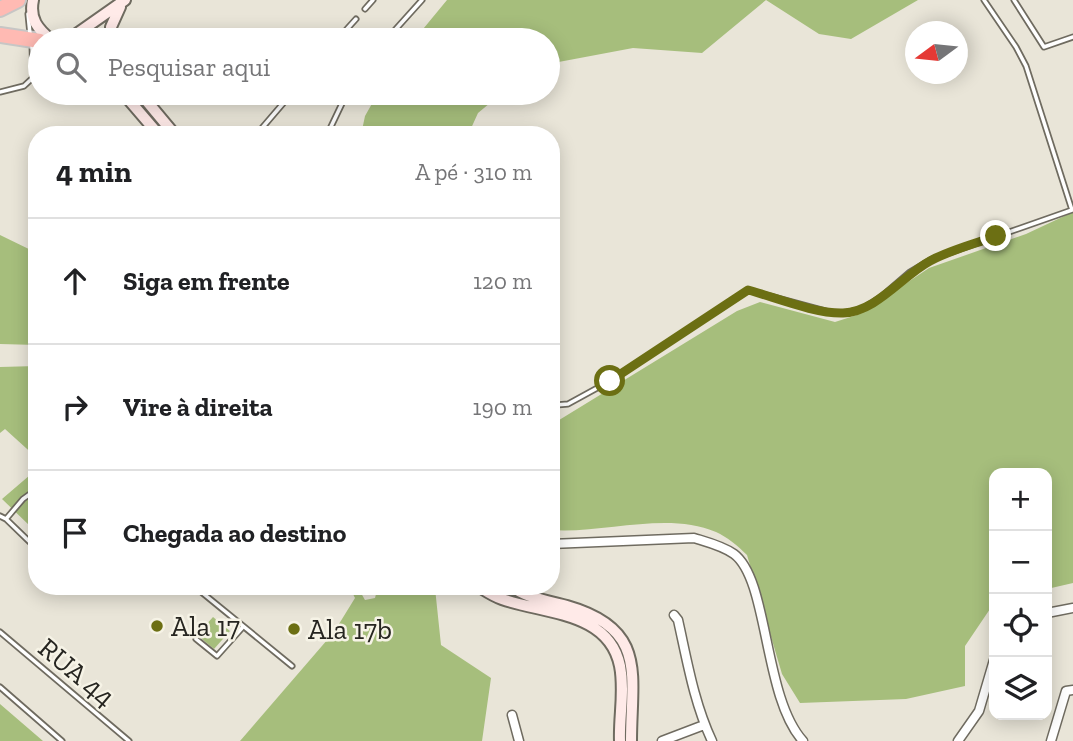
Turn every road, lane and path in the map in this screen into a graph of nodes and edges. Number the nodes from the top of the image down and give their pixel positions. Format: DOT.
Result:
graph roads {
  1 [pos="373,0"];
  2 [pos="422,0"];
  3 [pos="984,0"];
  4 [pos="1014,0"];
  5 [pos="27,1"];
  6 [pos="123,2"];
  7 [pos="0,9"];
  8 [pos="365,9"];
  9 [pos="356,19"];
  10 [pos="32,28"];
  11 [pos="38,28"];
  12 [pos="85,28"];
  13 [pos="111,28"];
  14 [pos="348,28"];
  15 [pos="397,28"];
  16 [pos="0,35"];
  17 [pos="1073,37"];
  18 [pos="28,39"];
  19 [pos="28,82"];
  20 [pos="0,92"];
  21 [pos="133,105"];
  22 [pos="150,105"];
  23 [pos="282,105"];
  24 [pos="341,105"];
  25 [pos="151,126"];
  26 [pos="168,126"];
  27 [pos="264,126"];
  28 [pos="331,126"];
  29 [pos="1072,210"];
  30 [pos="560,405"];
  31 [pos="28,495"];
  32 [pos="0,516"];
  33 [pos="6,519"];
  34 [pos="28,540"];
  35 [pos="560,544"];
  36 [pos="204,595"];
  37 [pos="495,595"];
  38 [pos="528,595"];
  39 [pos="1073,608"];
  40 [pos="1052,612"];
  41 [pos="674,615"];
  42 [pos="242,628"];
  43 [pos="0,632"];
  44 [pos="196,639"];
  45 [pos="292,666"];
  46 [pos="989,677"];
  47 [pos="0,687"];
  48 [pos="1070,690"];
  49 [pos="512,715"];
  50 [pos="704,725"];
  51 [pos="54,739"];
  52 [pos="62,741"];
  53 [pos="130,741"];
  54 [pos="519,741"];
  55 [pos="620,741"];
  56 [pos="631,741"];
  57 [pos="662,741"];
  58 [pos="712,741"];
  59 [pos="803,741"];
  60 [pos="958,741"];
  61 [pos="1051,741"];
  1 -- 8 [label="lane"];
  2 -- 15 [label="lane"];
  3 -- 29 [label="lane"];
  4 -- 17 [label="lane"];
  5 -- 7 [label="highway"];
  5 -- 10 [label="lane"];
  5 -- 11 [label="street"];
  6 -- 12 [label="street"];
  6 -- 13 [label="street"];
  9 -- 14 [label="lane"];
  16 -- 18 [label="highway"];
  19 -- 20 [label="lane"];
  21 -- 25 [label="street"];
  22 -- 26 [label="street"];
  23 -- 27 [label="lane"];
  24 -- 28 [label="lane"];
  29 -- 30 [label="lane"];
  31 -- 33 [label="lane"];
  32 -- 33 [label="lane"];
  33 -- 34 [label="lane"];
  35 -- 59 [label="street"];
  36 -- 42 [label="lane"];
  37 -- 55 [label="street"];
  38 -- 56 [label="street"];
  39 -- 40 [label="street"];
  41 -- 50 [label="street"];
  42 -- 44 [label="lane"];
  42 -- 45 [label="lane"];
  43 -- 53 [label="lane, RUA 44"];
  46 -- 60 [label="street"];
  47 -- 51 [label="lane"];
  48 -- 61 [label="street"];
  49 -- 54 [label="street"];
  50 -- 57 [label="street"];
  50 -- 58 [label="street"];
  51 -- 52 [label="lane"];
}
